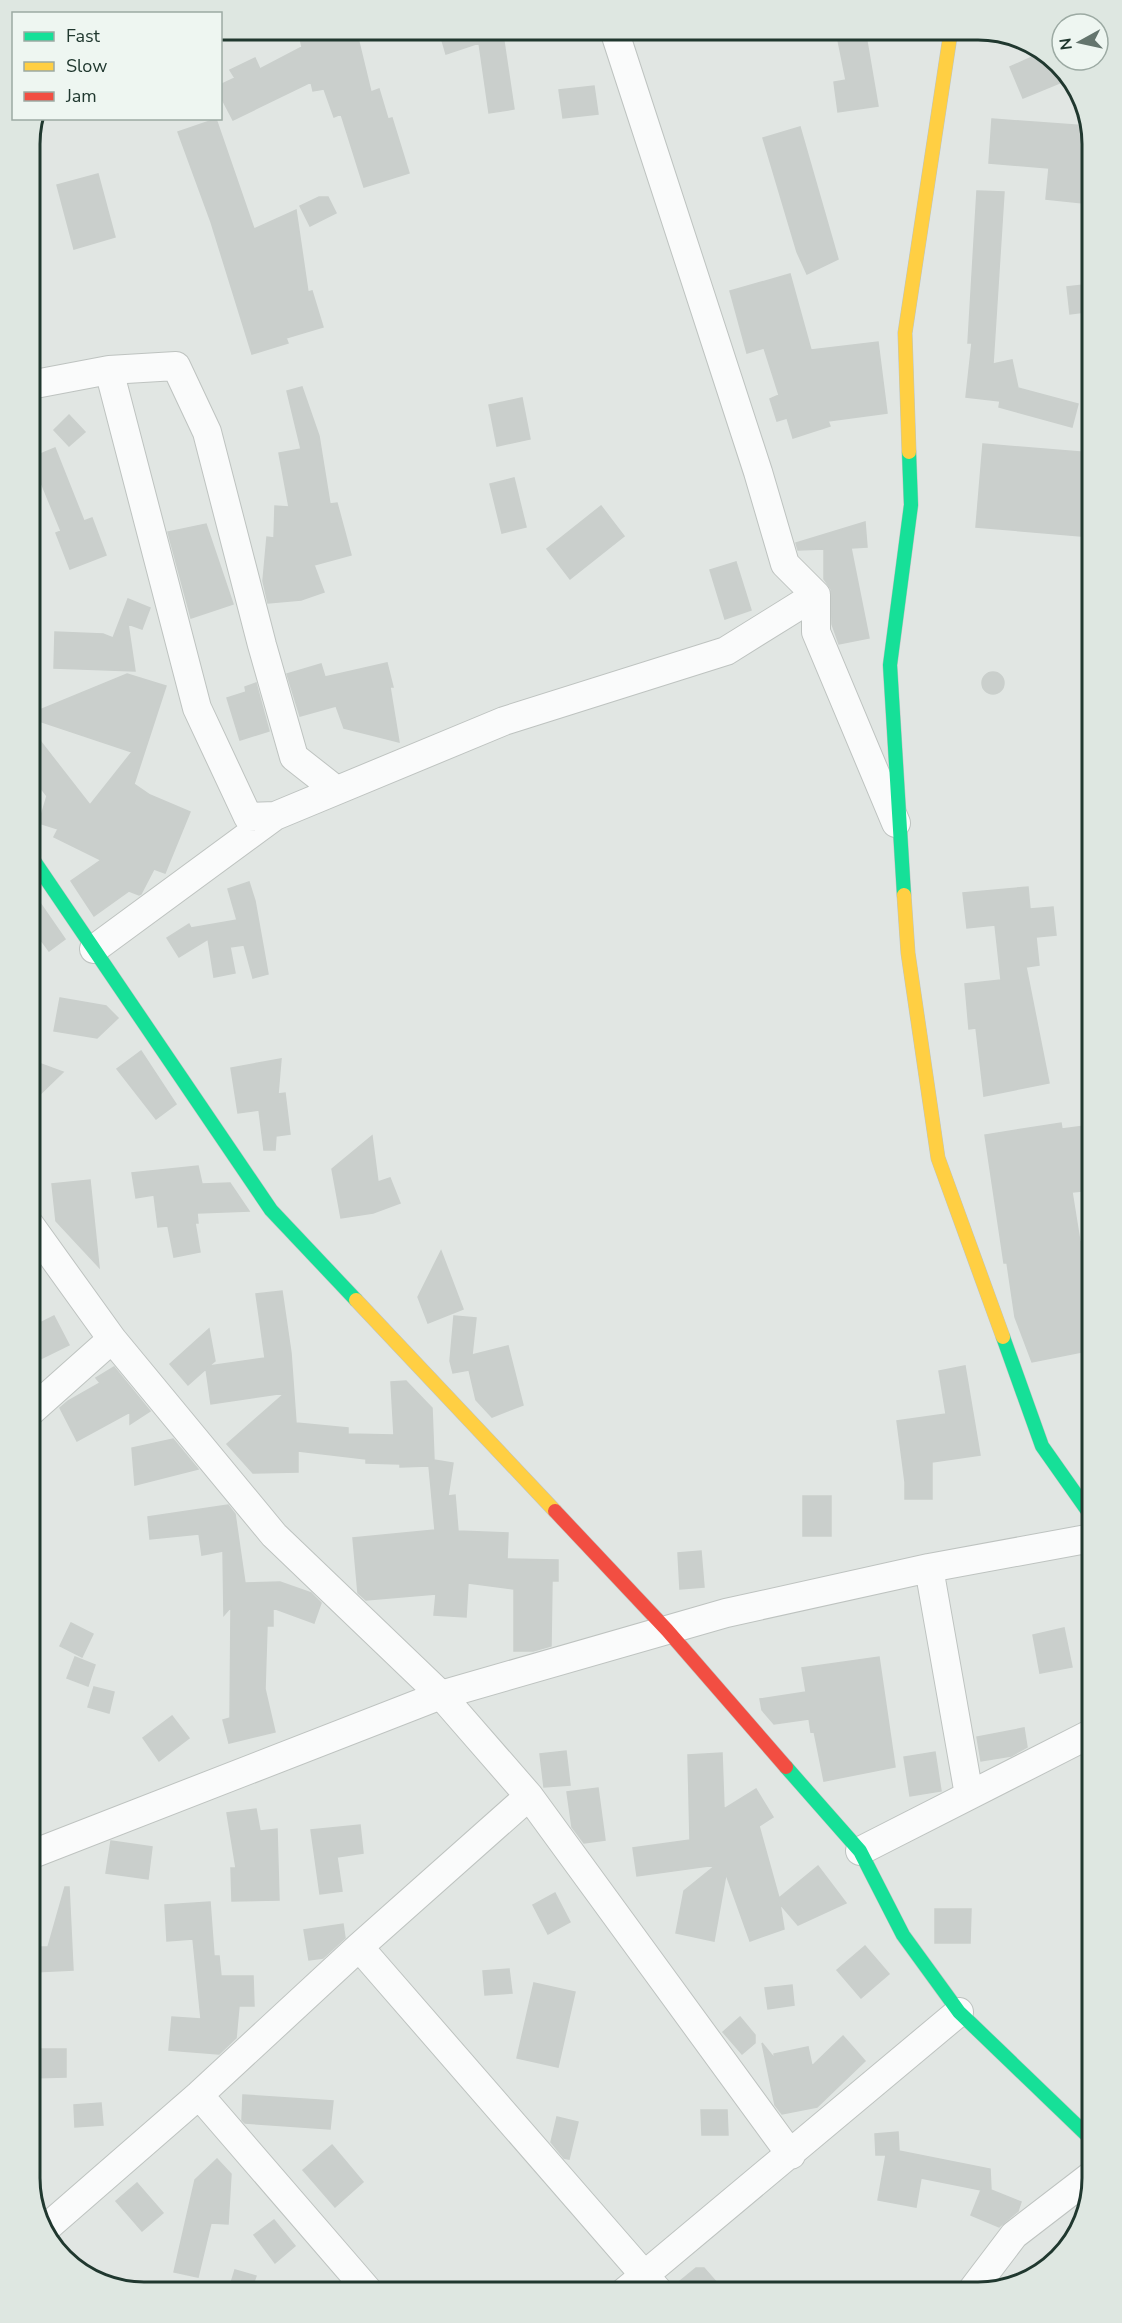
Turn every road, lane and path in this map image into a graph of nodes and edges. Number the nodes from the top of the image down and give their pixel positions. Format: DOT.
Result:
graph roads {
  1 [pos="617,41"];
  2 [pos="949,41"];
  3 [pos="109,370"];
  4 [pos="41,384"];
  5 [pos="816,595"];
  6 [pos="336,790"];
  7 [pos="275,816"];
  8 [pos="901,834"];
  9 [pos="41,871"];
  10 [pos="94,949"];
  11 [pos="40,1240"];
  12 [pos="112,1339"];
  13 [pos="40,1403"];
  14 [pos="1082,1503"];
  15 [pos="1082,1540"];
  16 [pos="929,1568"];
  17 [pos="667,1630"];
  18 [pos="441,1695"];
  19 [pos="1082,1738"];
  20 [pos="529,1796"];
  21 [pos="969,1796"];
  22 [pos="40,1851"];
  23 [pos="860,1851"];
  24 [pos="359,1947"];
  25 [pos="959,2012"];
  26 [pos="199,2095"];
  27 [pos="1082,2130"];
  28 [pos="791,2155"];
  29 [pos="1082,2183"];
  30 [pos="51,2224"];
  31 [pos="360,2282"];
  32 [pos="650,2282"];
  33 [pos="654,2282"];
  34 [pos="978,2282"];
  1 -- 5 [label="street"];
  2 -- 8 [label="street"];
  3 -- 4 [label="street"];
  3 -- 6 [label="street"];
  3 -- 7 [label="street"];
  5 -- 6 [label="street"];
  5 -- 8 [label="street"];
  6 -- 7 [label="street"];
  7 -- 10 [label="street"];
  8 -- 14 [label="street"];
  9 -- 10 [label="street"];
  10 -- 17 [label="street"];
  11 -- 12 [label="street"];
  12 -- 13 [label="street"];
  12 -- 18 [label="street"];
  15 -- 16 [label="street"];
  16 -- 17 [label="street"];
  16 -- 21 [label="street"];
  17 -- 18 [label="street"];
  17 -- 23 [label="street"];
  18 -- 20 [label="street"];
  18 -- 22 [label="street"];
  19 -- 21 [label="street"];
  20 -- 24 [label="street"];
  20 -- 28 [label="street"];
  21 -- 23 [label="street"];
  23 -- 25 [label="street"];
  24 -- 26 [label="street"];
  24 -- 32 [label="street"];
  25 -- 27 [label="street"];
  25 -- 28 [label="street"];
  26 -- 30 [label="street"];
  26 -- 31 [label="street"];
  28 -- 33 [label="street"];
  29 -- 34 [label="street"];
}
